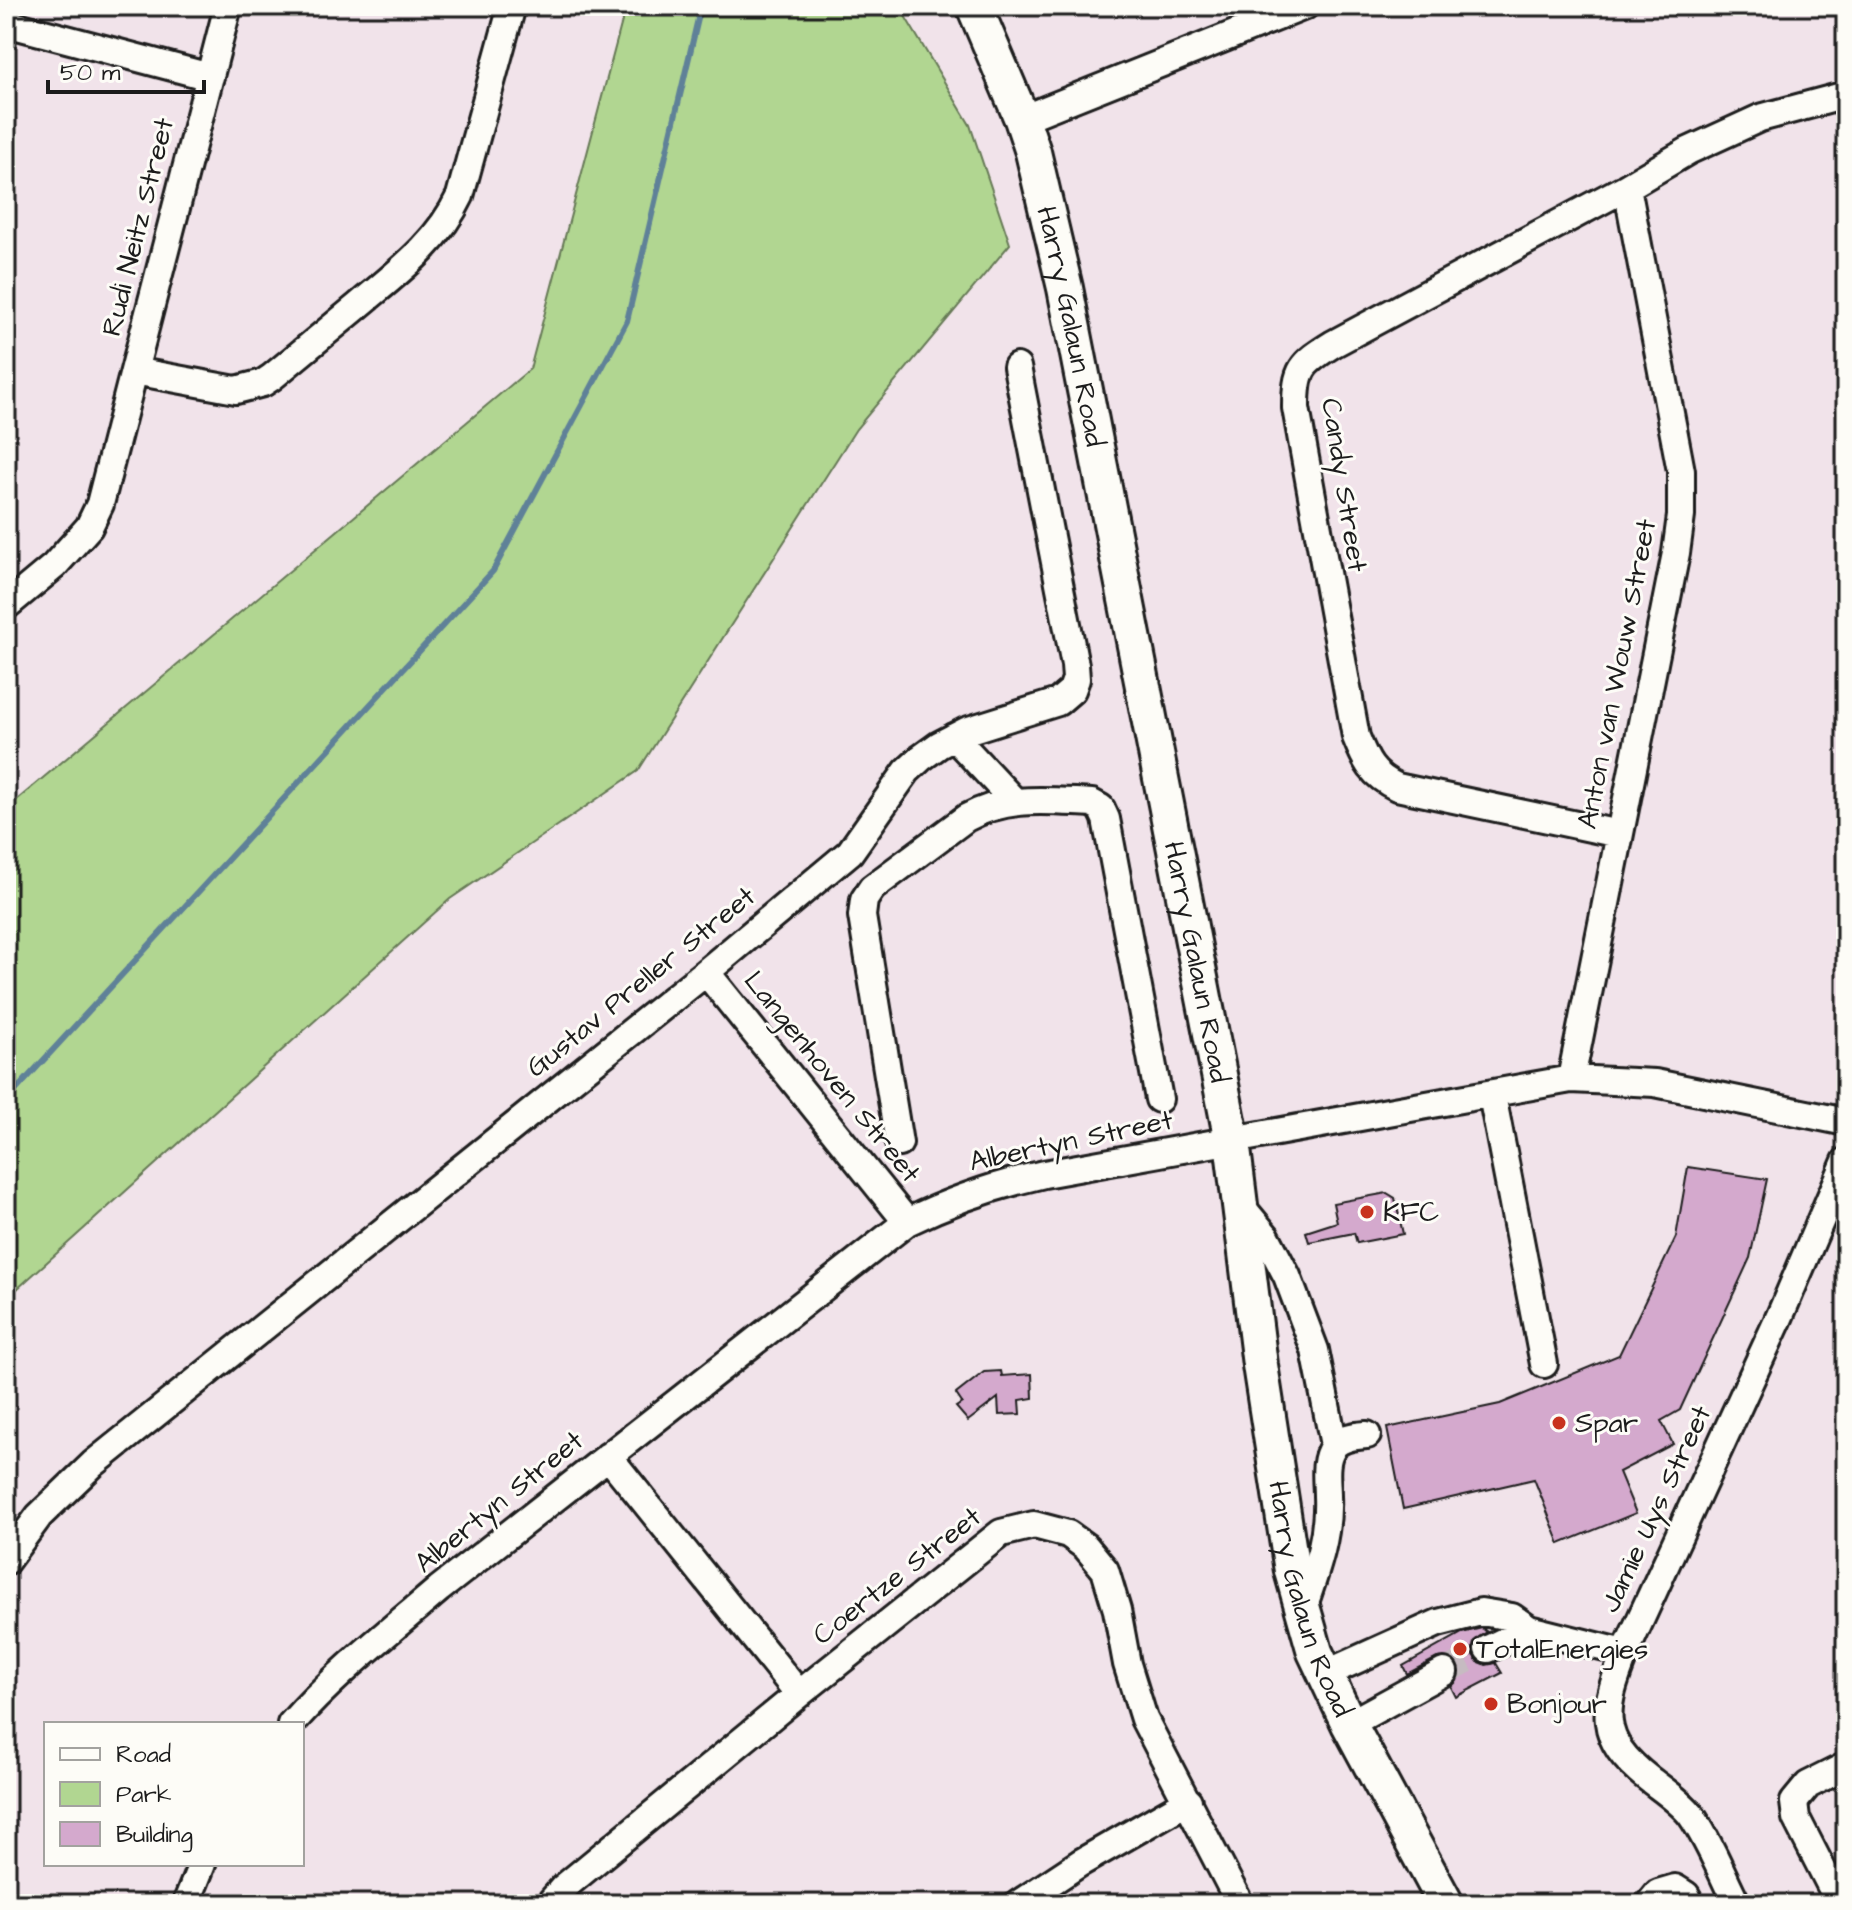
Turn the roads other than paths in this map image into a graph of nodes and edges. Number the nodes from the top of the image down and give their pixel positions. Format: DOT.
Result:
graph roads {
  1 [pos="228,6"];
  2 [pos="512,6"];
  3 [pos="974,6"];
  4 [pos="1297,8"];
  5 [pos="6,23"];
  6 [pos="210,77"];
  7 [pos="1846,95"];
  8 [pos="1022,119"];
  9 [pos="1627,187"];
  10 [pos="1017,367"];
  11 [pos="134,371"];
  12 [pos="6,606"];
  13 [pos="954,737"];
  14 [pos="1013,800"];
  15 [pos="1619,834"];
  16 [pos="706,972"];
  17 [pos="1571,1079"];
  18 [pos="1492,1095"];
  19 [pos="1159,1099"];
  20 [pos="1846,1122"];
  21 [pos="1232,1141"];
  22 [pos="899,1143"];
  23 [pos="1846,1161"];
  24 [pos="1241,1206"];
  25 [pos="907,1222"];
  26 [pos="1544,1364"];
  27 [pos="1367,1435"];
  28 [pos="1334,1445"];
  29 [pos="608,1456"];
  30 [pos="6,1561"];
  31 [pos="1302,1611"];
  32 [pos="1529,1629"];
  33 [pos="1488,1649"];
  34 [pos="1625,1653"];
  35 [pos="1444,1672"];
  36 [pos="1325,1674"];
  37 [pos="799,1694"];
  38 [pos="293,1722"];
  39 [pos="1349,1724"];
  40 [pos="1846,1766"];
  41 [pos="1188,1801"];
  42 [pos="201,1866"];
  43 [pos="186,1904"];
  44 [pos="549,1904"];
  45 [pos="1018,1904"];
  46 [pos="1240,1904"];
  47 [pos="1446,1904"];
  48 [pos="1649,1904"];
  49 [pos="1691,1904"];
  50 [pos="1737,1904"];
  51 [pos="1840,1904"];
  1 -- 6 [label="street, Rudi Neitz Street"];
  2 -- 11 [label="street, Rudi Neitz Street"];
  3 -- 8 [label="main road, Harry Galaun Road"];
  4 -- 8 [label="street"];
  5 -- 6 [label="street"];
  6 -- 11 [label="street, Rudi Neitz Street"];
  7 -- 9 [label="street, Candy Street"];
  8 -- 21 [label="main road, Harry Galaun Road"];
  9 -- 15 [label="street, Anton van Wouw Street"];
  9 -- 15 [label="street, Candy Street"];
  10 -- 13 [label="street, Gustav Preller Street"];
  11 -- 12 [label="street, Rudi Neitz Street"];
  13 -- 14 [label="street"];
  13 -- 16 [label="street, Gustav Preller Street"];
  14 -- 19 [label="street"];
  14 -- 22 [label="street"];
  15 -- 17 [label="street, Anton van Wouw Street"];
  16 -- 25 [label="street, Langenhoven Street"];
  16 -- 30 [label="street, Gustav Preller Street"];
  17 -- 18 [label="street, Albertyn Street"];
  17 -- 20 [label="street, Albertyn Street"];
  18 -- 21 [label="street, Albertyn Street"];
  18 -- 26 [label="street"];
  21 -- 24 [label="main road, Harry Galaun Road"];
  21 -- 25 [label="street, Albertyn Street"];
  23 -- 34 [label="street, Jamie Uys Street"];
  24 -- 28 [label="street"];
  24 -- 31 [label="main road, Harry Galaun Road"];
  25 -- 29 [label="street, Albertyn Street"];
  27 -- 28 [label="street"];
  28 -- 31 [label="street"];
  29 -- 37 [label="street"];
  29 -- 38 [label="street, Albertyn Street"];
  31 -- 36 [label="main road, Harry Galaun Road"];
  32 -- 33 [label="street"];
  32 -- 34 [label="street"];
  32 -- 36 [label="street"];
  34 -- 50 [label="street, Jamie Uys Street"];
  35 -- 39 [label="street"];
  36 -- 39 [label="main road, Harry Galaun Road"];
  37 -- 41 [label="street, Coertze Street"];
  37 -- 44 [label="street, Coertze Street"];
  39 -- 47 [label="main road, Harry Galaun Road"];
  40 -- 51 [label="street"];
  41 -- 45 [label="street"];
  41 -- 46 [label="street, Coertze Street"];
  42 -- 43 [label="street"];
  48 -- 49 [label="street"];
}
